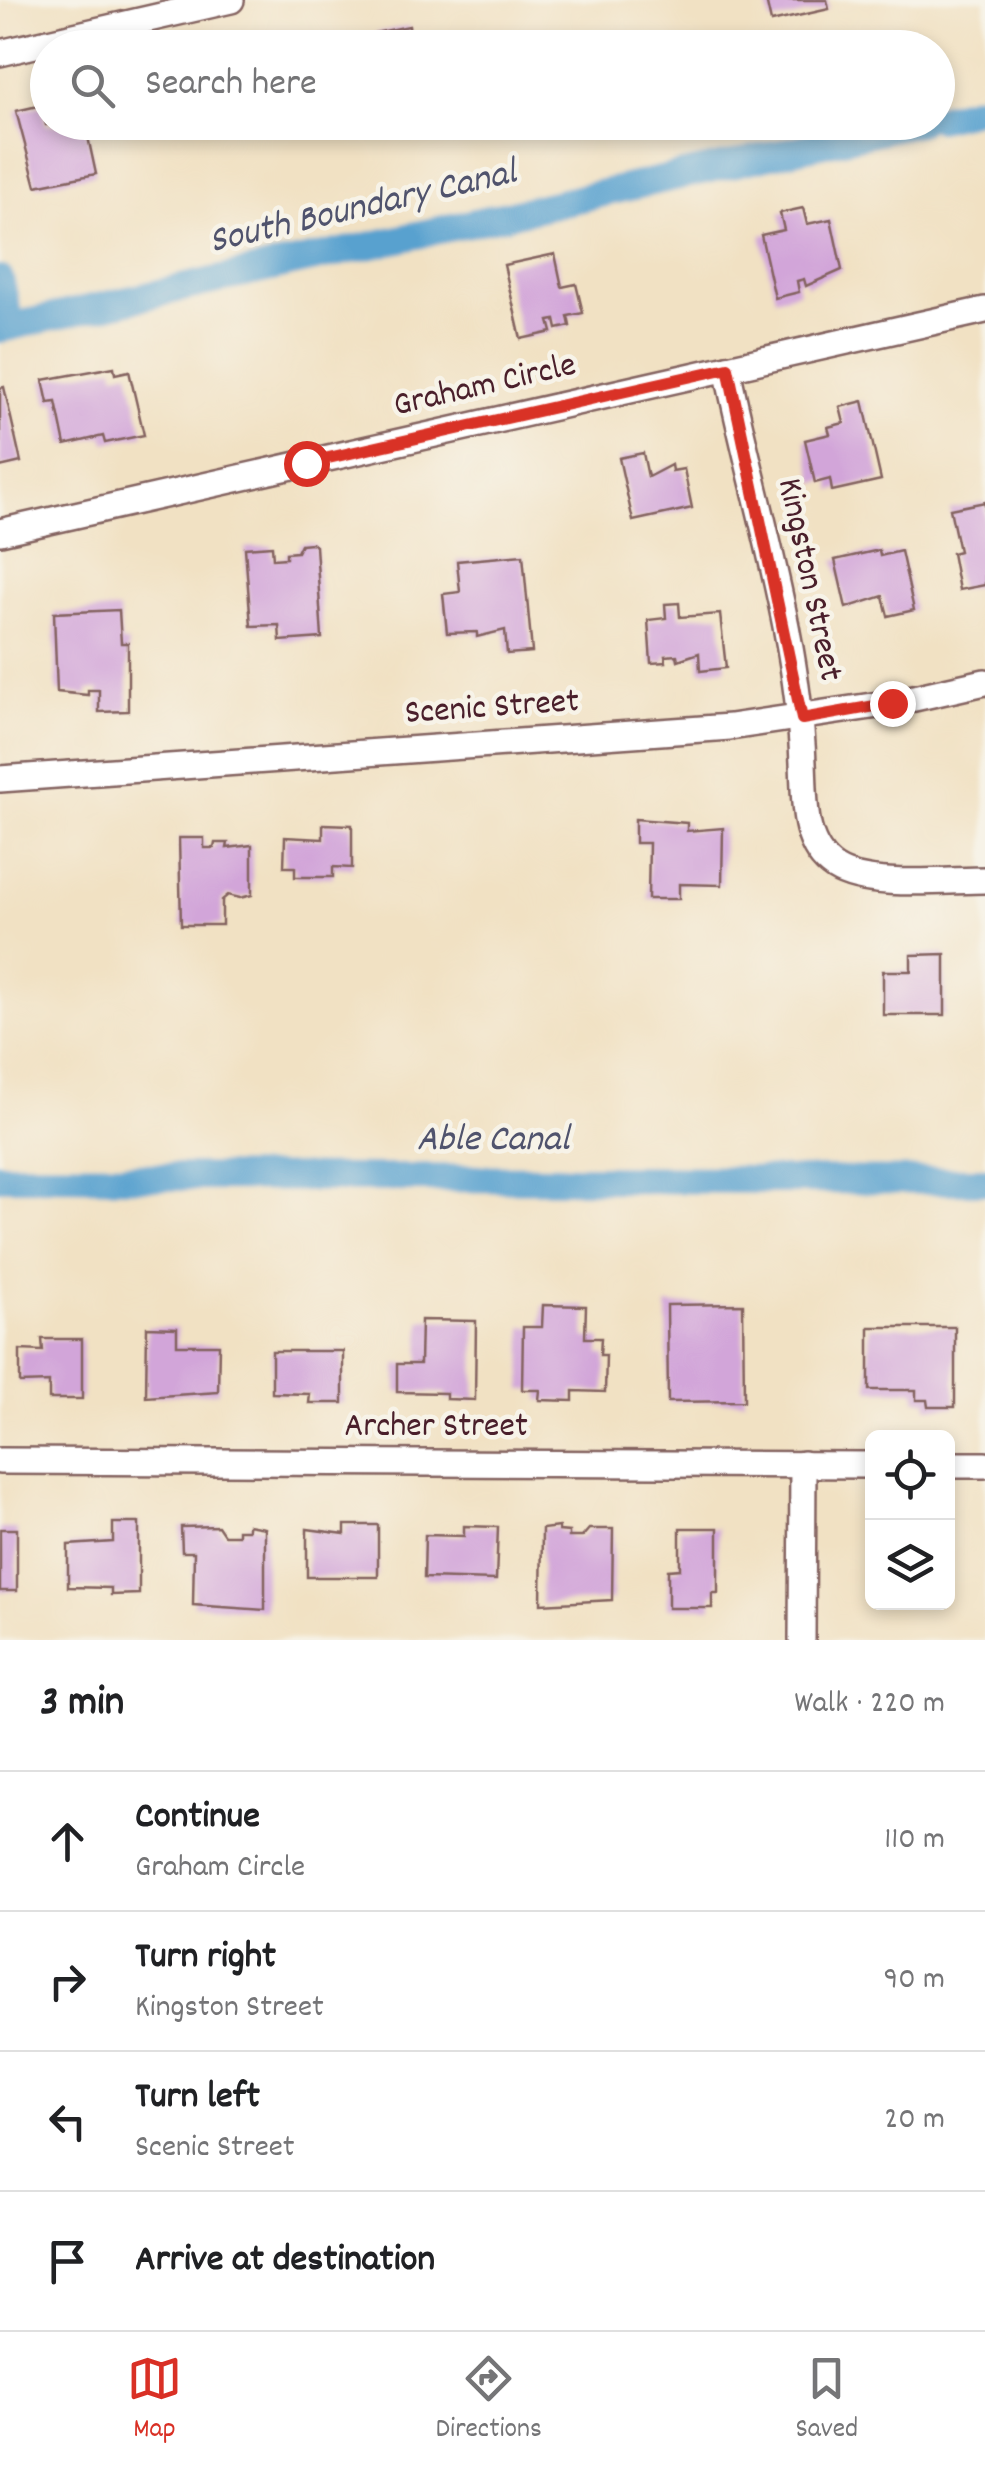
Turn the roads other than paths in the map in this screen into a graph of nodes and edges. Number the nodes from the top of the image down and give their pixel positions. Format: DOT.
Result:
graph roads {
  1 [pos="231,0"];
  2 [pos="100,30"];
  3 [pos="30,46"];
  4 [pos="0,53"];
  5 [pos="985,310"];
  6 [pos="728,368"];
  7 [pos="0,532"];
  8 [pos="985,682"];
  9 [pos="802,719"];
  10 [pos="0,779"];
  11 [pos="985,880"];
  12 [pos="0,1461"];
  13 [pos="803,1464"];
  14 [pos="865,1465"];
  15 [pos="955,1465"];
  16 [pos="985,1465"];
  17 [pos="802,1640"];
  1 -- 2 [label="street"];
  3 -- 4 [label="street"];
  5 -- 6 [label="street, Graham Circle"];
  6 -- 7 [label="street, Graham Circle"];
  6 -- 9 [label="street, Kingston Street"];
  8 -- 9 [label="street, Scenic Street"];
  9 -- 10 [label="street, Scenic Street"];
  9 -- 11 [label="street, Kingston Street"];
  12 -- 13 [label="street, Archer Street"];
  13 -- 14 [label="street, Archer Street"];
  13 -- 17 [label="street"];
  15 -- 16 [label="street"];
}
